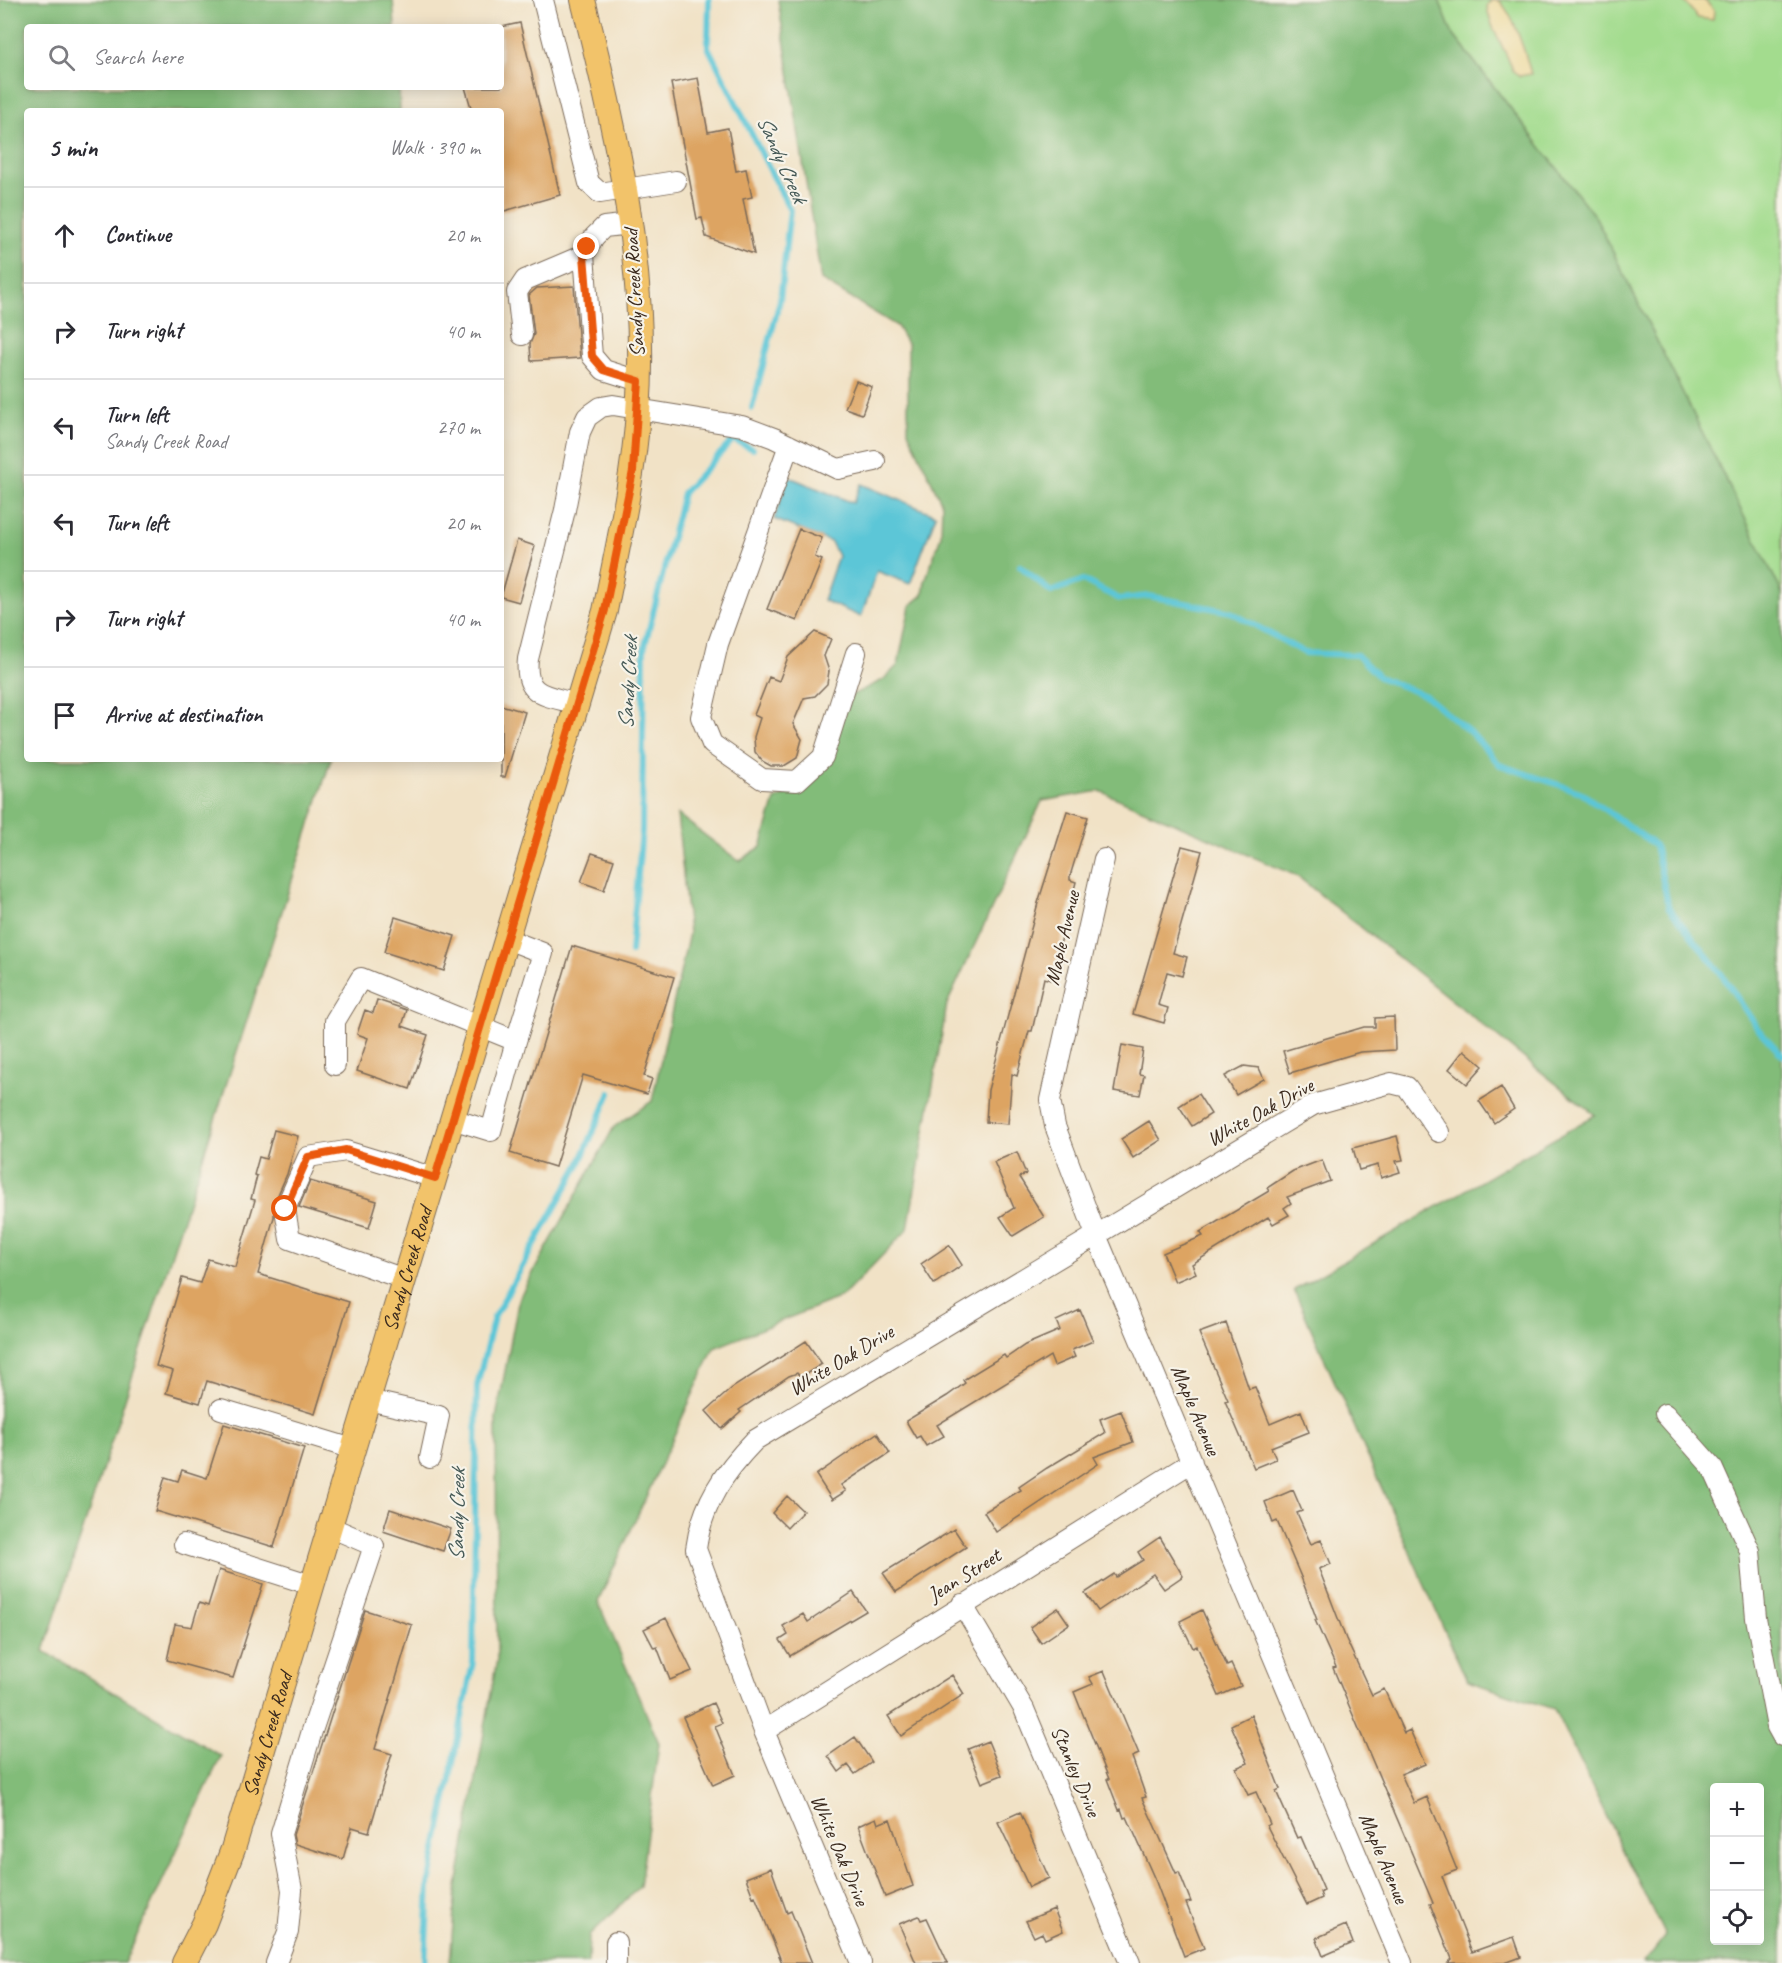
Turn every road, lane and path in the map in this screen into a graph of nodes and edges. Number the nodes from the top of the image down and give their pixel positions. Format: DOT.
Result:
graph roads {
  1 [pos="543,0"];
  2 [pos="583,0"];
  3 [pos="676,180"];
  4 [pos="625,190"];
  5 [pos="631,224"];
  6 [pos="584,255"];
  7 [pos="522,335"];
  8 [pos="639,381"];
  9 [pos="639,411"];
  10 [pos="789,445"];
  11 [pos="875,461"];
  12 [pos="856,653"];
  13 [pos="577,704"];
  14 [pos="1104,859"];
  15 [pos="507,939"];
  16 [pos="480,1028"];
  17 [pos="516,1041"];
  18 [pos="335,1065"];
  19 [pos="452,1119"];
  20 [pos="1439,1132"];
  21 [pos="435,1178"];
  22 [pos="1096,1235"];
  23 [pos="404,1279"];
  24 [pos="368,1400"];
  25 [pos="221,1409"];
  26 [pos="1665,1414"];
  27 [pos="353,1449"];
  28 [pos="430,1458"];
  29 [pos="1192,1462"];
  30 [pos="330,1527"];
  31 [pos="184,1545"];
  32 [pos="312,1585"];
  33 [pos="962,1604"];
  34 [pos="764,1731"];
  35 [pos="1782,1736"];
  36 [pos="616,1942"];
  37 [pos="184,1963"];
  38 [pos="276,1963"];
  39 [pos="616,1963"];
  40 [pos="861,1963"];
  41 [pos="1130,1963"];
  42 [pos="1402,1963"];
  1 -- 4 [label="street"];
  2 -- 4 [label="main road, Sandy Creek Road"];
  3 -- 4 [label="street"];
  4 -- 5 [label="main road, Sandy Creek Road"];
  5 -- 6 [label="street"];
  5 -- 8 [label="main road, Sandy Creek Road"];
  6 -- 7 [label="street"];
  6 -- 8 [label="street"];
  8 -- 9 [label="main road, Sandy Creek Road"];
  9 -- 10 [label="street"];
  9 -- 13 [label="main road, Sandy Creek Road"];
  9 -- 13 [label="street"];
  10 -- 11 [label="street"];
  10 -- 12 [label="street"];
  13 -- 15 [label="main road, Sandy Creek Road"];
  14 -- 22 [label="street, Maple Avenue"];
  15 -- 16 [label="main road, Sandy Creek Road"];
  15 -- 17 [label="street"];
  16 -- 17 [label="street"];
  16 -- 18 [label="street"];
  16 -- 19 [label="main road, Sandy Creek Road"];
  17 -- 19 [label="street"];
  19 -- 21 [label="main road, Sandy Creek Road"];
  20 -- 22 [label="street, White Oak Drive"];
  21 -- 23 [label="main road, Sandy Creek Road"];
  21 -- 23 [label="street"];
  22 -- 29 [label="street, Maple Avenue"];
  22 -- 34 [label="street, White Oak Drive"];
  23 -- 24 [label="main road, Sandy Creek Road"];
  24 -- 27 [label="main road, Sandy Creek Road"];
  24 -- 28 [label="street"];
  25 -- 27 [label="street"];
  26 -- 35 [label="street"];
  27 -- 30 [label="main road, Sandy Creek Road"];
  29 -- 33 [label="street, Jean Street"];
  29 -- 42 [label="street, Maple Avenue"];
  30 -- 32 [label="main road, Sandy Creek Road"];
  30 -- 38 [label="street"];
  31 -- 32 [label="street"];
  32 -- 37 [label="main road, Sandy Creek Road"];
  33 -- 34 [label="street, Jean Street"];
  33 -- 41 [label="street, Stanley Drive"];
  34 -- 40 [label="street, White Oak Drive"];
  36 -- 39 [label="street"];
}
